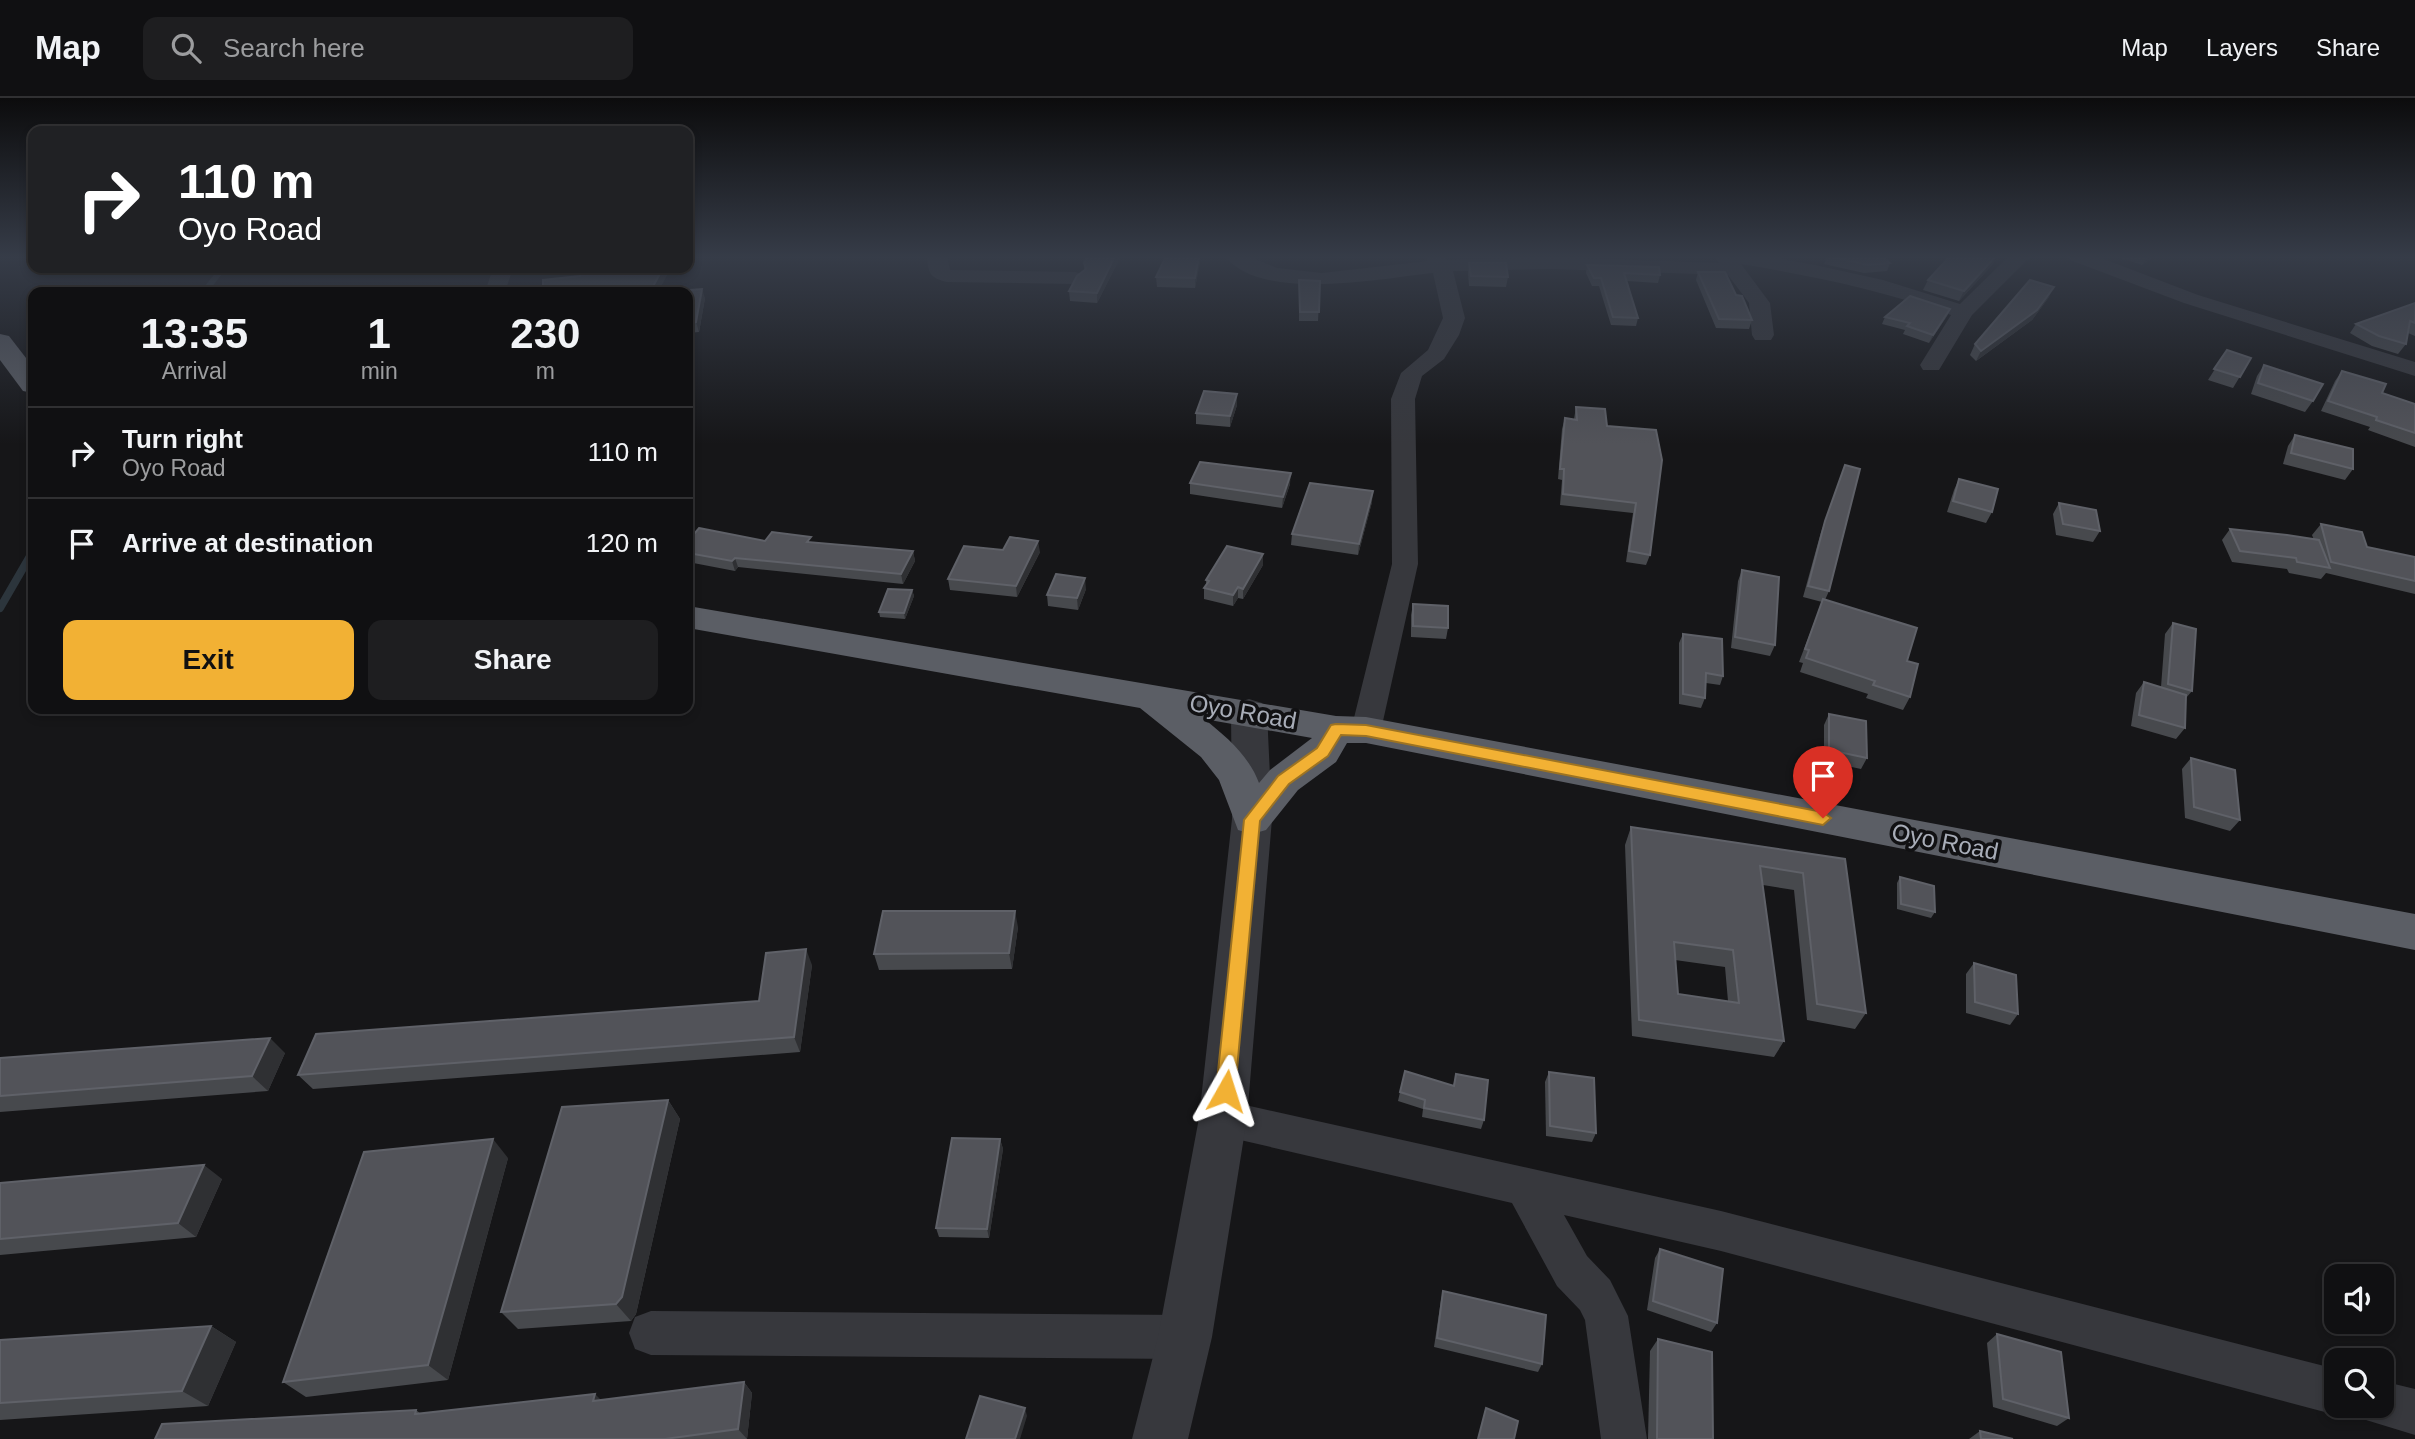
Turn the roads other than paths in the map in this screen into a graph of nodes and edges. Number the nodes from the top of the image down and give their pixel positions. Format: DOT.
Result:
graph roads {
  1 [pos="1454,319"];
  2 [pos="1761,319"];
  3 [pos="1959,319"];
  4 [pos="2254,319"];
  5 [pos="1763,335"];
  6 [pos="0,342"];
  7 [pos="1931,365"];
  8 [pos="2415,369"];
  9 [pos="28,378"];
  10 [pos="693,618"];
  11 [pos="1149,696"];
  12 [pos="1249,712"];
  13 [pos="1351,730"];
  14 [pos="1252,820"];
  15 [pos="2415,932"];
  16 [pos="1223,1118"];
  17 [pos="1525,1186"];
  18 [pos="651,1333"];
  19 [pos="1185,1337"];
  20 [pos="2324,1389"];
  21 [pos="2394,1407"];
  22 [pos="2415,1412"];
  23 [pos="1160,1439"];
  24 [pos="1625,1439"];
  1 -- 13 [label="street"];
  2 -- 5 [label="street"];
  3 -- 7 [label="street"];
  4 -- 8 [label="street"];
  6 -- 9 [label="highway"];
  10 -- 11 [label="highway, Oyo Road"];
  11 -- 12 [label="highway, Oyo Road"];
  11 -- 14 [label="highway"];
  12 -- 13 [label="highway, Oyo Road"];
  12 -- 14 [label="street"];
  13 -- 14 [label="highway"];
  13 -- 15 [label="highway, Oyo Road"];
  14 -- 16 [label="street"];
  16 -- 17 [label="street"];
  16 -- 19 [label="street"];
  17 -- 20 [label="street"];
  17 -- 24 [label="street"];
  18 -- 19 [label="street"];
  19 -- 23 [label="street"];
  21 -- 22 [label="street"];
}
